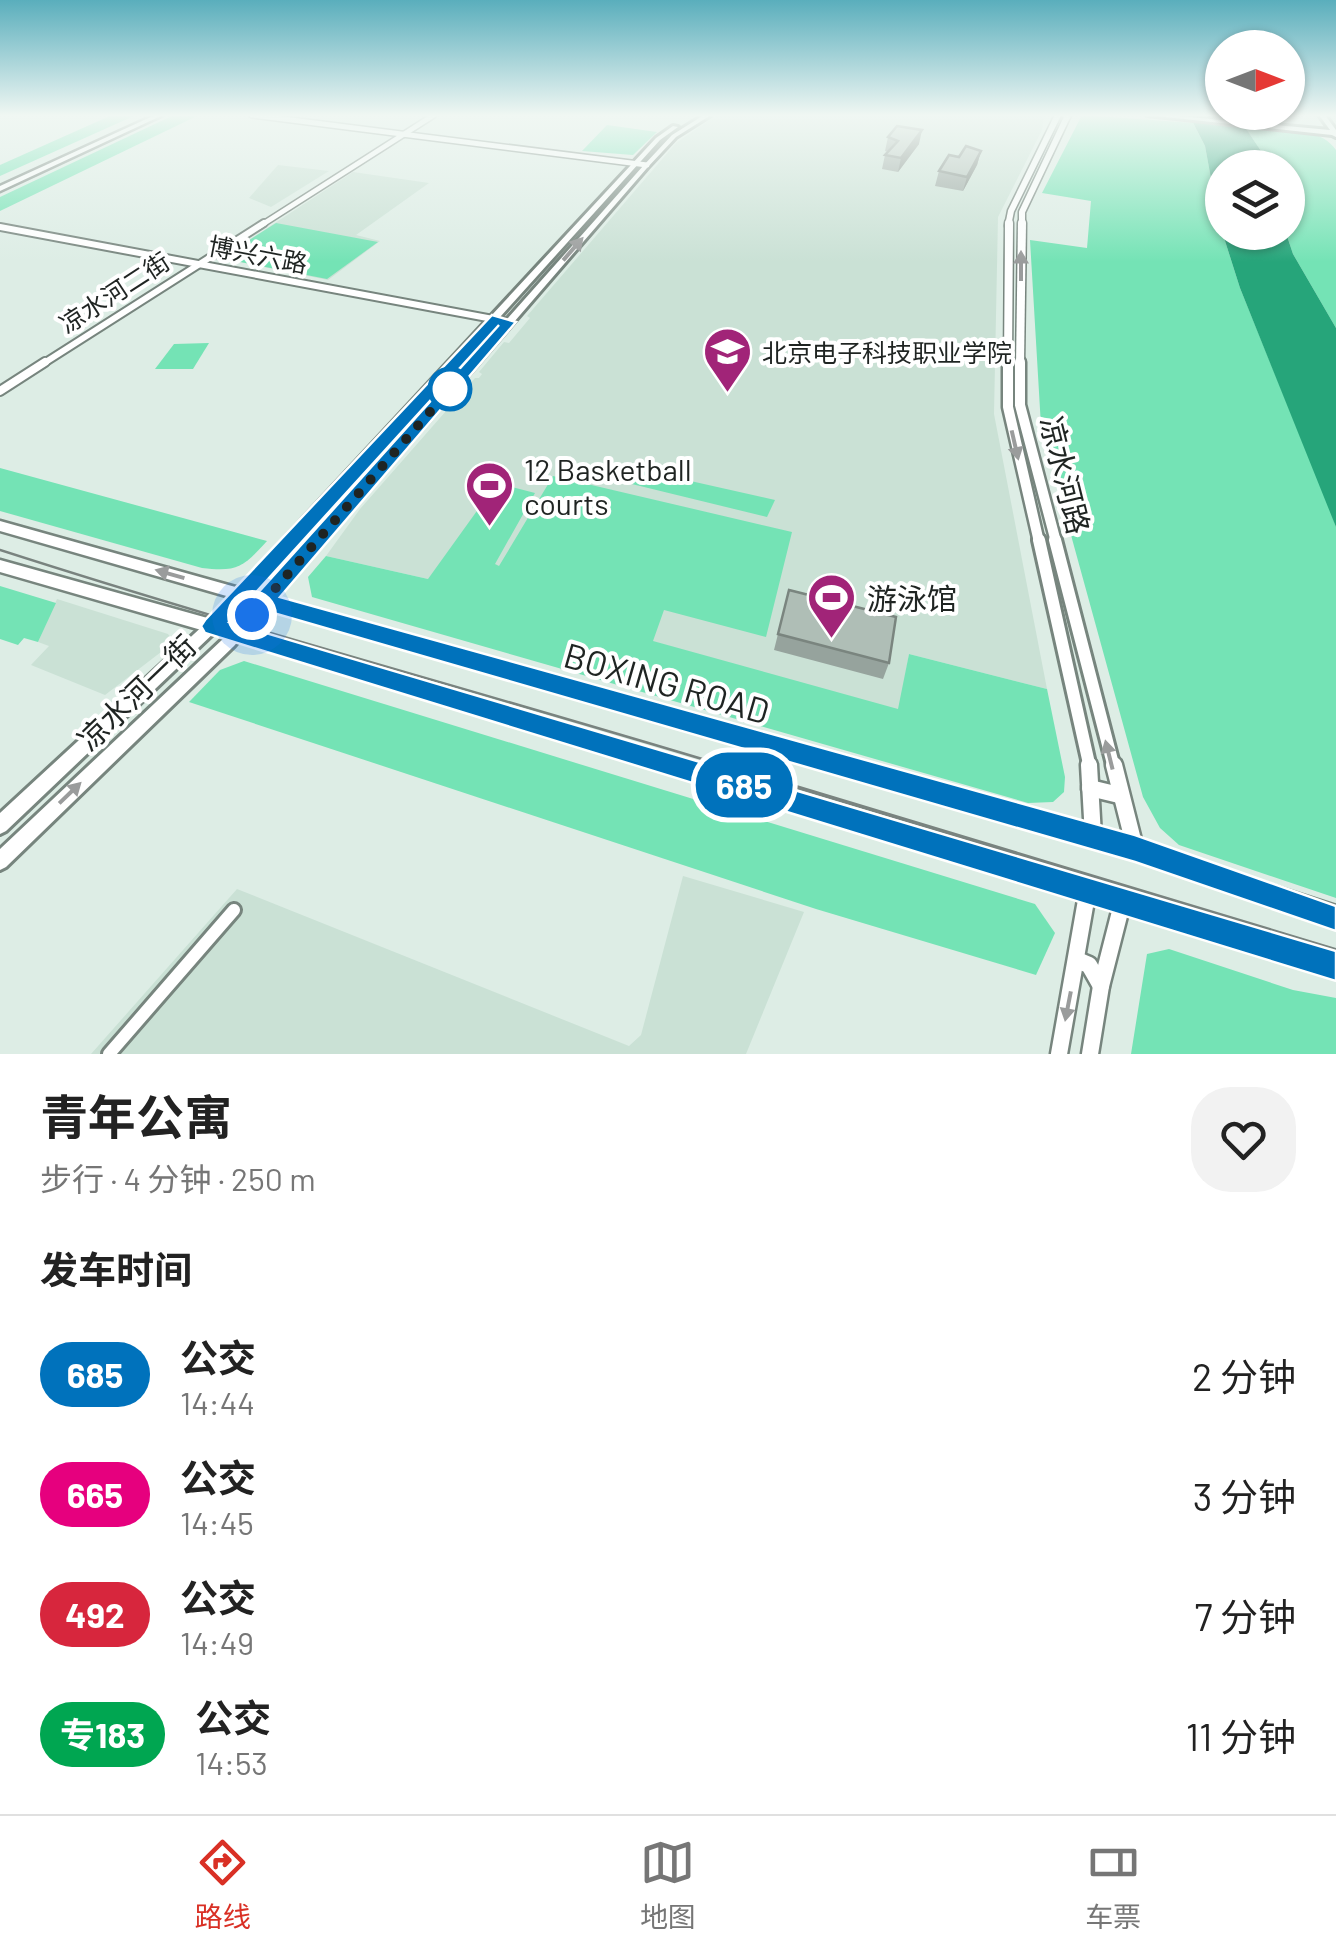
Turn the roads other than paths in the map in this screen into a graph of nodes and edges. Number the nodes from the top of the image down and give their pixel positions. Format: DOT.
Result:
graph roads {
  1 [pos="48,164"];
  2 [pos="51,164"];
  3 [pos="353,164"];
  4 [pos="634,164"];
  5 [pos="636,164"];
  6 [pos="1034,164"];
  7 [pos="1045,164"];
  8 [pos="646,165"];
  9 [pos="0,187"];
  10 [pos="0,227"];
  11 [pos="197,262"];
  12 [pos="492,319"];
  13 [pos="509,322"];
  14 [pos="0,391"];
  15 [pos="0,526"];
  16 [pos="0,566"];
  17 [pos="242,594"];
  18 [pos="264,602"];
  19 [pos="212,626"];
  20 [pos="236,632"];
  21 [pos="1090,788"];
  22 [pos="1119,795"];
  23 [pos="0,825"];
  24 [pos="1093,836"];
  25 [pos="1135,848"];
  26 [pos="0,861"];
  27 [pos="1088,889"];
  28 [pos="1123,900"];
  29 [pos="234,910"];
  30 [pos="1336,916"];
  31 [pos="1077,960"];
  32 [pos="1336,966"];
  33 [pos="1101,986"];
  34 [pos="109,1054"];
  35 [pos="1059,1054"];
  36 [pos="1090,1054"];
  1 -- 9 [label="main road"];
  2 -- 9 [label="main road"];
  3 -- 11 [label="street, 凉水河二街"];
  4 -- 12 [label="main road, 凉水河一街"];
  5 -- 8 [label="street"];
  6 -- 21 [label="street, 凉水河路, one-way"];
  22 -- 7 [label="street, 凉水河路, one-way"];
  13 -- 8 [label="main road, 凉水河一街, one-way"];
  10 -- 11 [label="street, 博兴六路"];
  11 -- 12 [label="street, 博兴六路"];
  11 -- 14 [label="street, 凉水河二街"];
  12 -- 13 [label="street, 博兴六路"];
  12 -- 17 [label="main road, 凉水河一街"];
  13 -- 18 [label="main road, 凉水河一街"];
  17 -- 15 [label="main road, BOXING ROAD, one-way"];
  16 -- 19 [label="main road"];
  17 -- 18 [label="main road, BOXING ROAD"];
  17 -- 19 [label="main road, 凉水河一街"];
  18 -- 20 [label="main road, 凉水河一街"];
  18 -- 24 [label="main road, BOXING ROAD"];
  19 -- 20 [label="main road"];
  19 -- 23 [label="main road, 凉水河一街"];
  26 -- 20 [label="main road, 凉水河一街, one-way"];
  20 -- 27 [label="main road"];
  21 -- 22 [label="street"];
  21 -- 24 [label="street, 凉水河路"];
  22 -- 25 [label="street, 凉水河路"];
  24 -- 25 [label="main road, BOXING ROAD"];
  25 -- 30 [label="main road, BOXING ROAD"];
  27 -- 28 [label="main road"];
  27 -- 31 [label="street"];
  28 -- 32 [label="main road"];
  28 -- 33 [label="street"];
  29 -- 34 [label="street"];
  31 -- 33 [label="street"];
  31 -- 35 [label="street, one-way"];
  33 -- 36 [label="street"];
}
